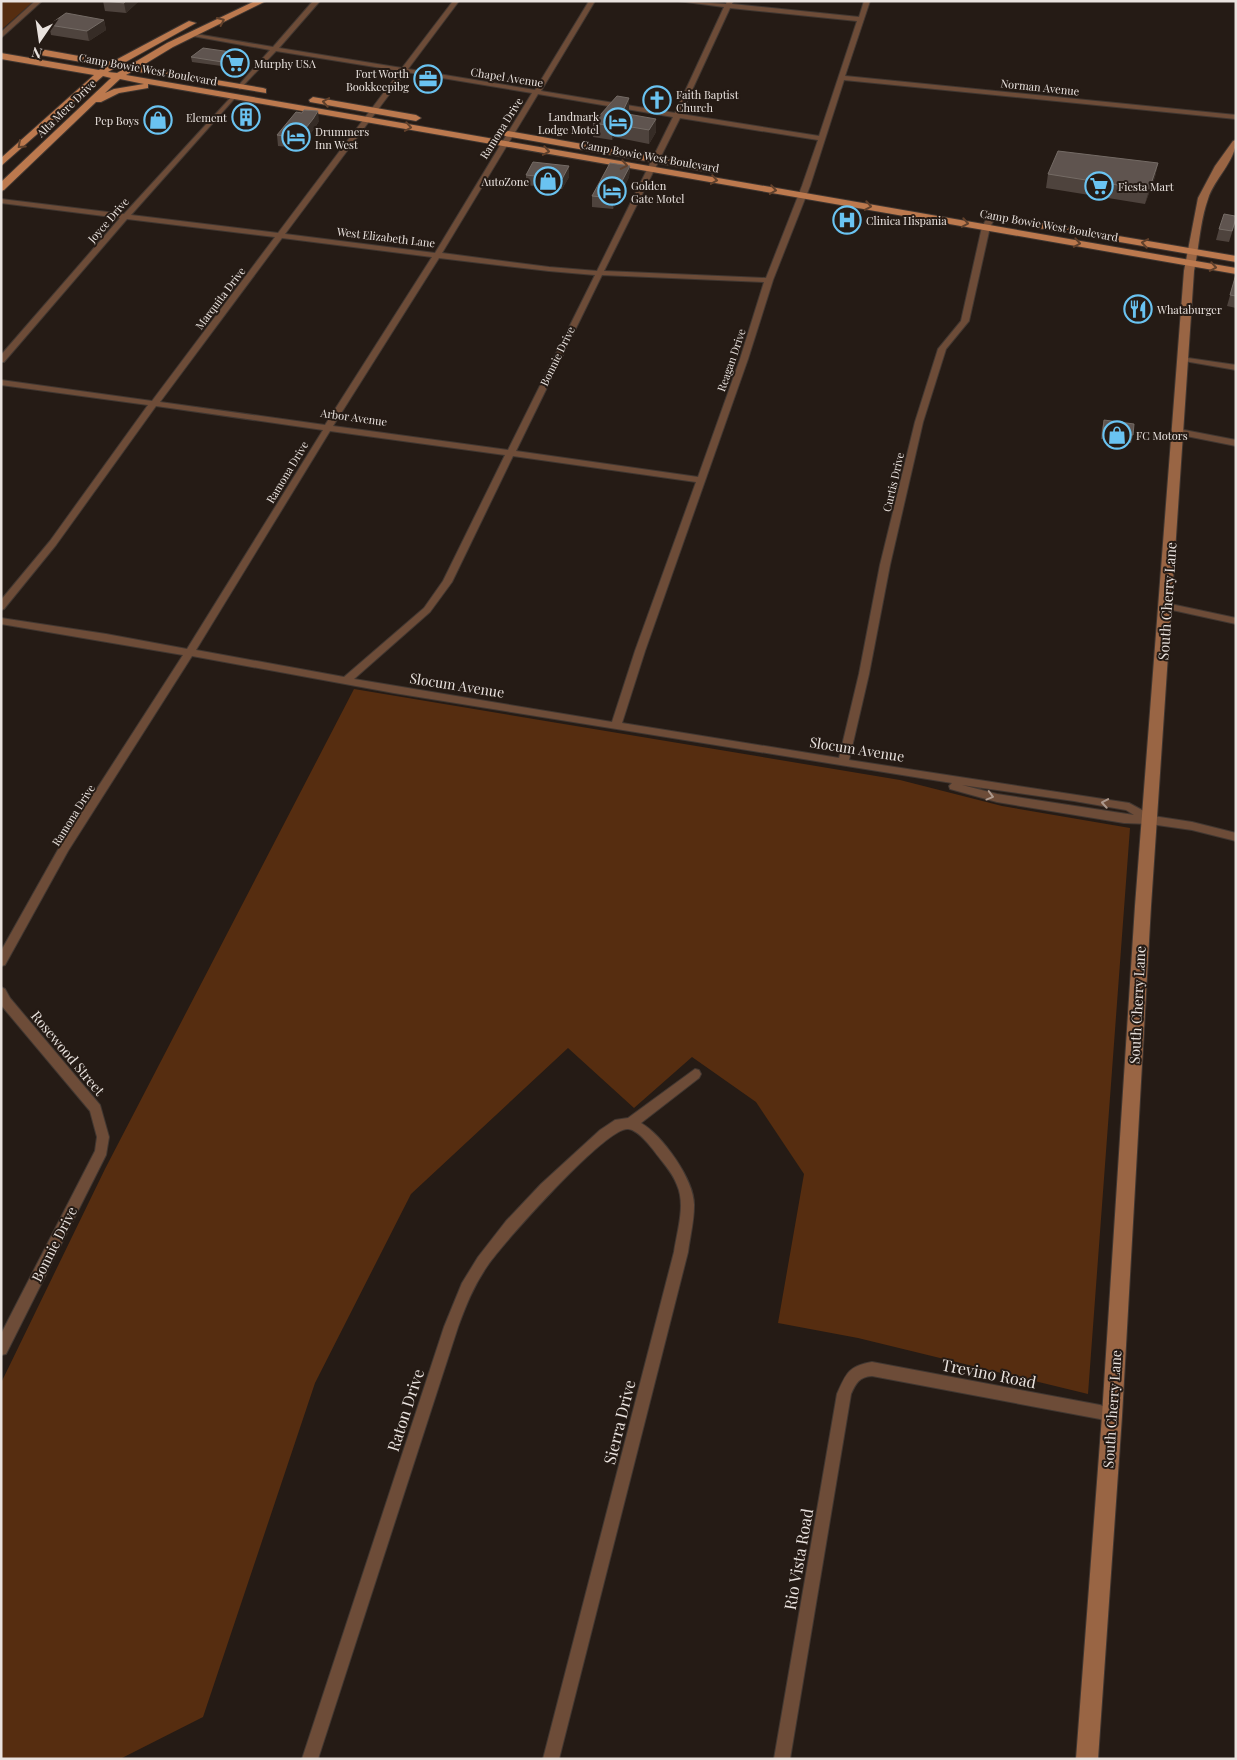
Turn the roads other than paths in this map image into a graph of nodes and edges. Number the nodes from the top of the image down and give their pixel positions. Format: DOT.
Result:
graph roads {
  1 [pos="39,1"];
  2 [pos="241,1"];
  3 [pos="262,1"];
  4 [pos="317,1"];
  5 [pos="456,1"];
  6 [pos="592,1"];
  7 [pos="681,1"];
  8 [pos="867,1"];
  9 [pos="729,4"];
  10 [pos="217,12"];
  11 [pos="861,19"];
  12 [pos="200,20"];
  13 [pos="190,35"];
  14 [pos="1,36"];
  15 [pos="163,37"];
  16 [pos="170,45"];
  17 [pos="274,49"];
  18 [pos="28,50"];
  19 [pos="1,56"];
  20 [pos="60,56"];
  21 [pos="39,63"];
  22 [pos="112,64"];
  23 [pos="131,68"];
  24 [pos="404,70"];
  25 [pos="100,73"];
  26 [pos="117,77"];
  27 [pos="842,78"];
  28 [pos="228,85"];
  29 [pos="240,87"];
  30 [pos="193,90"];
  31 [pos="269,92"];
  32 [pos="536,92"];
  33 [pos="233,97"];
  34 [pos="307,99"];
  35 [pos="60,109"];
  36 [pos="374,110"];
  37 [pos="80,112"];
  38 [pos="677,116"];
  39 [pos="1236,117"];
  40 [pos="367,120"];
  41 [pos="485,130"];
  42 [pos="506,134"];
  43 [pos="822,139"];
  44 [pos="1236,142"];
  45 [pos="504,144"];
  46 [pos="656,159"];
  47 [pos="1,163"];
  48 [pos="650,169"];
  49 [pos="1,188"];
  50 [pos="805,190"];
  51 [pos="1,201"];
  52 [pos="965,213"];
  53 [pos="126,216"];
  54 [pos="990,220"];
  55 [pos="1030,224"];
  56 [pos="281,235"];
  57 [pos="1193,252"];
  58 [pos="436,255"];
  59 [pos="1236,259"];
  60 [pos="1190,263"];
  61 [pos="1236,270"];
  62 [pos="599,273"];
  63 [pos="769,280"];
  64 [pos="1184,358"];
  65 [pos="1,360"];
  66 [pos="1236,368"];
  67 [pos="1,382"];
  68 [pos="155,402"];
  69 [pos="328,426"];
  70 [pos="1179,432"];
  71 [pos="1236,443"];
  72 [pos="510,452"];
  73 [pos="702,480"];
  74 [pos="1166,606"];
  75 [pos="1,607"];
  76 [pos="1,620"];
  77 [pos="1236,622"];
  78 [pos="191,652"];
  79 [pos="346,681"];
  80 [pos="616,725"];
  81 [pos="843,762"];
  82 [pos="1150,820"];
  83 [pos="1236,836"];
  84 [pos="2,958"];
  85 [pos="1,992"];
  86 [pos="695,1074"];
  87 [pos="625,1124"];
  88 [pos="103,1137"];
  89 [pos="1,1349"];
  90 [pos="859,1370"];
  91 [pos="1112,1416"];
  92 [pos="310,1759"];
  93 [pos="551,1759"];
  94 [pos="782,1759"];
  95 [pos="1087,1759"];
  1 -- 14 [label="street"];
  2 -- 10 [label="main road"];
  13 -- 3 [label="main road, Alta Mere Drive, one-way"];
  4 -- 17 [label="street"];
  5 -- 24 [label="street, Marquita Drive"];
  6 -- 32 [label="street, Ramona Drive"];
  7 -- 9 [label="street"];
  8 -- 11 [label="street, Reagan Drive"];
  9 -- 11 [label="street"];
  9 -- 38 [label="street, Bonnie Drive"];
  11 -- 27 [label="street, Reagan Drive"];
  12 -- 15 [label="main road, Alta Mere Drive"];
  13 -- 16 [label="main road, Alta Mere Drive"];
  13 -- 17 [label="street, Chapel Avenue"];
  15 -- 20 [label="main road"];
  15 -- 22 [label="main road, Alta Mere Drive"];
  16 -- 23 [label="main road, Alta Mere Drive"];
  16 -- 28 [label="main road"];
  17 -- 24 [label="street, Chapel Avenue"];
  17 -- 29 [label="street"];
  18 -- 20 [label="main road, Camp Bowie West Boulevard"];
  19 -- 21 [label="main road, Camp Bowie West Boulevard"];
  20 -- 22 [label="main road, Camp Bowie West Boulevard"];
  21 -- 25 [label="main road, Camp Bowie West Boulevard"];
  21 -- 35 [label="main road"];
  22 -- 23 [label="main road, Camp Bowie West Boulevard"];
  22 -- 25 [label="main road, Alta Mere Drive"];
  23 -- 26 [label="main road, Alta Mere Drive"];
  23 -- 28 [label="main road, Camp Bowie West Boulevard"];
  24 -- 32 [label="street, Chapel Avenue"];
  24 -- 36 [label="street, Marquita Drive"];
  25 -- 26 [label="main road, Camp Bowie West Boulevard"];
  25 -- 35 [label="main road, Alta Mere Drive"];
  26 -- 30 [label="main road, Camp Bowie West Boulevard"];
  26 -- 37 [label="main road, Alta Mere Drive"];
  27 -- 39 [label="street, Norman Avenue"];
  27 -- 43 [label="street, Reagan Drive"];
  28 -- 29 [label="main road, Camp Bowie West Boulevard"];
  29 -- 31 [label="main road, Camp Bowie West Boulevard"];
  30 -- 33 [label="main road, Camp Bowie West Boulevard"];
  30 -- 37 [label="main road"];
  32 -- 38 [label="street, Chapel Avenue"];
  32 -- 42 [label="street, Ramona Drive"];
  33 -- 40 [label="main road, Camp Bowie West Boulevard"];
  33 -- 53 [label="street, Joyce Drive"];
  36 -- 34 [label="main road, one-way"];
  35 -- 47 [label="main road, Alta Mere Drive, one-way"];
  36 -- 40 [label="street, Marquita Drive"];
  36 -- 41 [label="main road"];
  37 -- 49 [label="main road, Alta Mere Drive"];
  38 -- 43 [label="street, Chapel Avenue"];
  38 -- 46 [label="street, Bonnie Drive"];
  40 -- 45 [label="main road, Camp Bowie West Boulevard, one-way"];
  40 -- 56 [label="street, Marquita Drive"];
  42 -- 45 [label="street, Ramona Drive"];
  42 -- 46 [label="main road, Camp Bowie West Boulevard"];
  43 -- 50 [label="street, Reagan Drive"];
  44 -- 57 [label="street, South Cherry Lane"];
  45 -- 48 [label="main road, Camp Bowie West Boulevard, one-way"];
  45 -- 58 [label="street, Ramona Drive"];
  46 -- 48 [label="street, Bonnie Drive"];
  46 -- 50 [label="main road, Camp Bowie West Boulevard"];
  48 -- 50 [label="main road, Camp Bowie West Boulevard, one-way"];
  48 -- 62 [label="street, Bonnie Drive"];
  50 -- 52 [label="main road, Camp Bowie West Boulevard"];
  50 -- 54 [label="main road, Camp Bowie West Boulevard, one-way"];
  50 -- 63 [label="street, Reagan Drive"];
  51 -- 53 [label="street, West Elizabeth Lane"];
  53 -- 56 [label="street, West Elizabeth Lane"];
  53 -- 65 [label="street, Joyce Drive"];
  54 -- 60 [label="main road, Camp Bowie West Boulevard, one-way"];
  54 -- 81 [label="street, Curtis Drive"];
  57 -- 55 [label="main road, Camp Bowie West Boulevard, one-way"];
  56 -- 58 [label="street, West Elizabeth Lane"];
  56 -- 68 [label="street, Marquita Drive"];
  57 -- 59 [label="main road, Camp Bowie West Boulevard"];
  57 -- 60 [label="street, South Cherry Lane"];
  58 -- 62 [label="street, West Elizabeth Lane"];
  58 -- 69 [label="street, Ramona Drive"];
  60 -- 61 [label="main road, Camp Bowie West Boulevard, one-way"];
  60 -- 64 [label="street, South Cherry Lane"];
  62 -- 63 [label="street, West Elizabeth Lane"];
  62 -- 72 [label="street, Bonnie Drive"];
  63 -- 73 [label="street, Reagan Drive"];
  64 -- 66 [label="street"];
  64 -- 70 [label="street, South Cherry Lane"];
  67 -- 68 [label="street, Arbor Avenue"];
  68 -- 69 [label="street, Arbor Avenue"];
  68 -- 75 [label="street, Marquita Drive"];
  69 -- 72 [label="street, Arbor Avenue"];
  69 -- 78 [label="street, Ramona Drive"];
  70 -- 71 [label="street"];
  70 -- 74 [label="street, South Cherry Lane"];
  72 -- 73 [label="street, Arbor Avenue"];
  72 -- 79 [label="street, Bonnie Drive"];
  73 -- 80 [label="street, Reagan Drive"];
  74 -- 77 [label="street"];
  74 -- 82 [label="street, South Cherry Lane"];
  76 -- 78 [label="street, Slocum Avenue"];
  78 -- 79 [label="street, Slocum Avenue"];
  78 -- 84 [label="street, Ramona Drive"];
  79 -- 80 [label="street, Slocum Avenue"];
  80 -- 81 [label="street, Slocum Avenue"];
  81 -- 82 [label="street, Slocum Avenue"];
  82 -- 83 [label="street, Slocum Avenue"];
  82 -- 91 [label="street, South Cherry Lane"];
  85 -- 88 [label="street, Rosewood Street"];
  86 -- 87 [label="street, Raton Drive"];
  87 -- 92 [label="street, Raton Drive"];
  87 -- 93 [label="street, Sierra Drive"];
  88 -- 89 [label="street, Bonnie Drive"];
  90 -- 91 [label="street, Trevino Road"];
  90 -- 94 [label="street, Rio Vista Road"];
  91 -- 95 [label="street, South Cherry Lane"];
}
